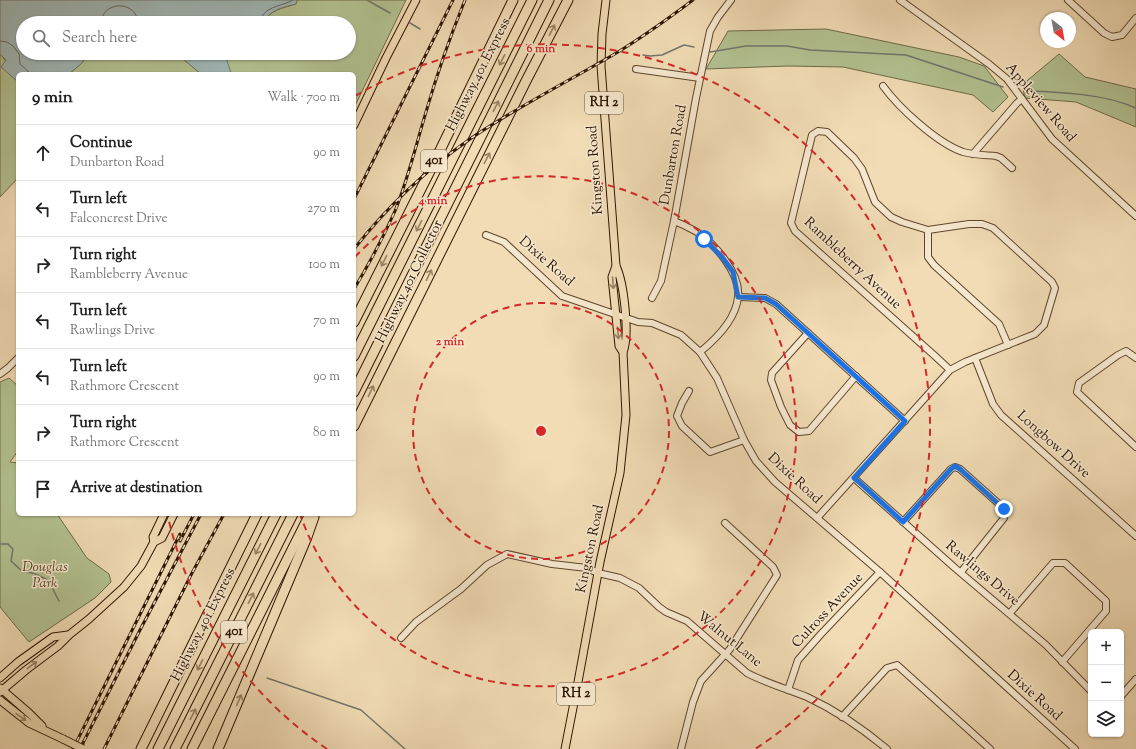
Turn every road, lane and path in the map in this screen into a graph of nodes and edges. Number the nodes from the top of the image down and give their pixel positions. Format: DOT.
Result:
graph roads {
  1 [pos="416,0"];
  2 [pos="513,0"];
  3 [pos="532,0"];
  4 [pos="549,0"];
  5 [pos="568,0"];
  6 [pos="606,0"];
  7 [pos="731,0"];
  8 [pos="900,0"];
  9 [pos="1068,0"];
  10 [pos="1136,18"];
  11 [pos="636,69"];
  12 [pos="700,78"];
  13 [pos="883,86"];
  14 [pos="1022,99"];
  15 [pos="356,121"];
  16 [pos="973,154"];
  17 [pos="1012,168"];
  18 [pos="1136,216"];
  19 [pos="674,221"];
  20 [pos="928,230"];
  21 [pos="486,235"];
  22 [pos="616,266"];
  23 [pos="738,297"];
  24 [pos="652,298"];
  25 [pos="617,314"];
  26 [pos="625,316"];
  27 [pos="356,318"];
  28 [pos="808,333"];
  29 [pos="1008,345"];
  30 [pos="356,352"];
  31 [pos="624,352"];
  32 [pos="700,352"];
  33 [pos="975,358"];
  34 [pos="1136,358"];
  35 [pos="16,360"];
  36 [pos="950,370"];
  37 [pos="0,374"];
  38 [pos="856,376"];
  39 [pos="356,388"];
  40 [pos="689,390"];
  41 [pos="905,421"];
  42 [pos="356,422"];
  43 [pos="744,440"];
  44 [pos="1136,447"];
  45 [pos="854,478"];
  46 [pos="163,516"];
  47 [pos="173,516"];
  48 [pos="257,516"];
  49 [pos="275,516"];
  50 [pos="292,516"];
  51 [pos="309,516"];
  52 [pos="314,516"];
  53 [pos="818,517"];
  54 [pos="903,522"];
  55 [pos="725,523"];
  56 [pos="1136,536"];
  57 [pos="154,542"];
  58 [pos="880,572"];
  59 [pos="961,572"];
  60 [pos="598,573"];
  61 [pos="1010,613"];
  62 [pos="69,635"];
  63 [pos="401,638"];
  64 [pos="725,654"];
  65 [pos="1062,662"];
  66 [pos="0,678"];
  67 [pos="1136,679"];
  68 [pos="1088,688"];
  69 [pos="1,690"];
  70 [pos="788,690"];
  71 [pos="1124,693"];
  72 [pos="0,700"];
  73 [pos="842,717"];
  74 [pos="45,729"];
  75 [pos="83,749"];
  76 [pos="141,749"];
  77 [pos="158,749"];
  78 [pos="175,749"];
  79 [pos="192,749"];
  80 [pos="218,749"];
  81 [pos="565,749"];
  82 [pos="681,749"];
  83 [pos="887,749"];
  84 [pos="990,749"];
  85 [pos="1075,749"];
  1 -- 15 [label="main road"];
  2 -- 27 [label="highway, 401, one-way"];
  3 -- 30 [label="highway, Highway 401 Express / 401, one-way"];
  39 -- 4 [label="highway, Highway 401 Express / 401, one-way"];
  42 -- 5 [label="highway, Highway 401 Collector, one-way"];
  6 -- 22 [label="main road, Kingston Road / RH 2"];
  7 -- 12 [label="street, Dunbarton Road"];
  8 -- 14 [label="street, Appleview Road"];
  9 -- 10 [label="street"];
  11 -- 12 [label="street"];
  12 -- 19 [label="street, Dunbarton Road"];
  13 -- 16 [label="street"];
  14 -- 16 [label="street"];
  14 -- 18 [label="street, Appleview Road"];
  16 -- 17 [label="street"];
  19 -- 23 [label="street, Dunbarton Road"];
  19 -- 24 [label="street"];
  20 -- 29 [label="street"];
  20 -- 29 [label="street, Rambleberry Avenue"];
  20 -- 36 [label="street, Rambleberry Avenue"];
  21 -- 25 [label="street, Dixie Road"];
  22 -- 25 [label="main road, Kingston Road / RH 2, one-way"];
  22 -- 26 [label="main road, Kingston Road / RH 2"];
  23 -- 28 [label="street"];
  23 -- 32 [label="street, Dunbarton Road"];
  25 -- 26 [label="street, Dixie Road"];
  25 -- 31 [label="main road, Kingston Road / RH 2, one-way"];
  26 -- 31 [label="main road, Kingston Road / RH 2"];
  26 -- 32 [label="street, Dixie Road"];
  28 -- 38 [label="street"];
  28 -- 38 [label="street"];
  29 -- 33 [label="street, Rambleberry Avenue"];
  31 -- 60 [label="main road, Kingston Road / RH 2"];
  32 -- 43 [label="street, Dixie Road"];
  33 -- 36 [label="street, Rambleberry Avenue"];
  33 -- 56 [label="street, Longbow Drive"];
  34 -- 44 [label="street"];
  35 -- 37 [label="street"];
  36 -- 41 [label="street, Rambleberry Avenue"];
  38 -- 41 [label="street"];
  40 -- 43 [label="street"];
  41 -- 45 [label="street, Rambleberry Avenue"];
  43 -- 53 [label="street, Dixie Road"];
  45 -- 53 [label="street, Rambleberry Avenue"];
  45 -- 54 [label="street, Rawlings Drive"];
  46 -- 57 [label="main road"];
  47 -- 57 [label="main road"];
  48 -- 76 [label="highway, 401"];
  49 -- 77 [label="highway, Highway 401 Express / 401, one-way"];
  78 -- 50 [label="highway, 401, one-way"];
  51 -- 79 [label="highway, 401"];
  80 -- 52 [label="highway, one-way"];
  53 -- 58 [label="street, Dixie Road"];
  54 -- 59 [label="street, Rawlings Drive"];
  54 -- 59 [label="street"];
  55 -- 64 [label="street"];
  57 -- 62 [label="main road"];
  58 -- 70 [label="street, Culross Avenue"];
  58 -- 85 [label="street, Dixie Road"];
  59 -- 61 [label="street, Rawlings Drive"];
  60 -- 63 [label="street, Walnut Lane"];
  60 -- 64 [label="street, Walnut Lane"];
  60 -- 81 [label="main road, Kingston Road / RH 2"];
  61 -- 65 [label="street, Rawlings Drive"];
  61 -- 65 [label="street"];
  62 -- 66 [label="main road"];
  69 -- 62 [label="main road, one-way"];
  64 -- 70 [label="street, Walnut Lane"];
  64 -- 82 [label="street"];
  65 -- 68 [label="street, Rawlings Drive"];
  67 -- 71 [label="street"];
  69 -- 74 [label="main road"];
  70 -- 73 [label="street, Walnut Lane"];
  72 -- 74 [label="main road, one-way"];
  73 -- 83 [label="street, Walnut Lane"];
  73 -- 84 [label="street"];
  74 -- 75 [label="main road, bridge"];
}
